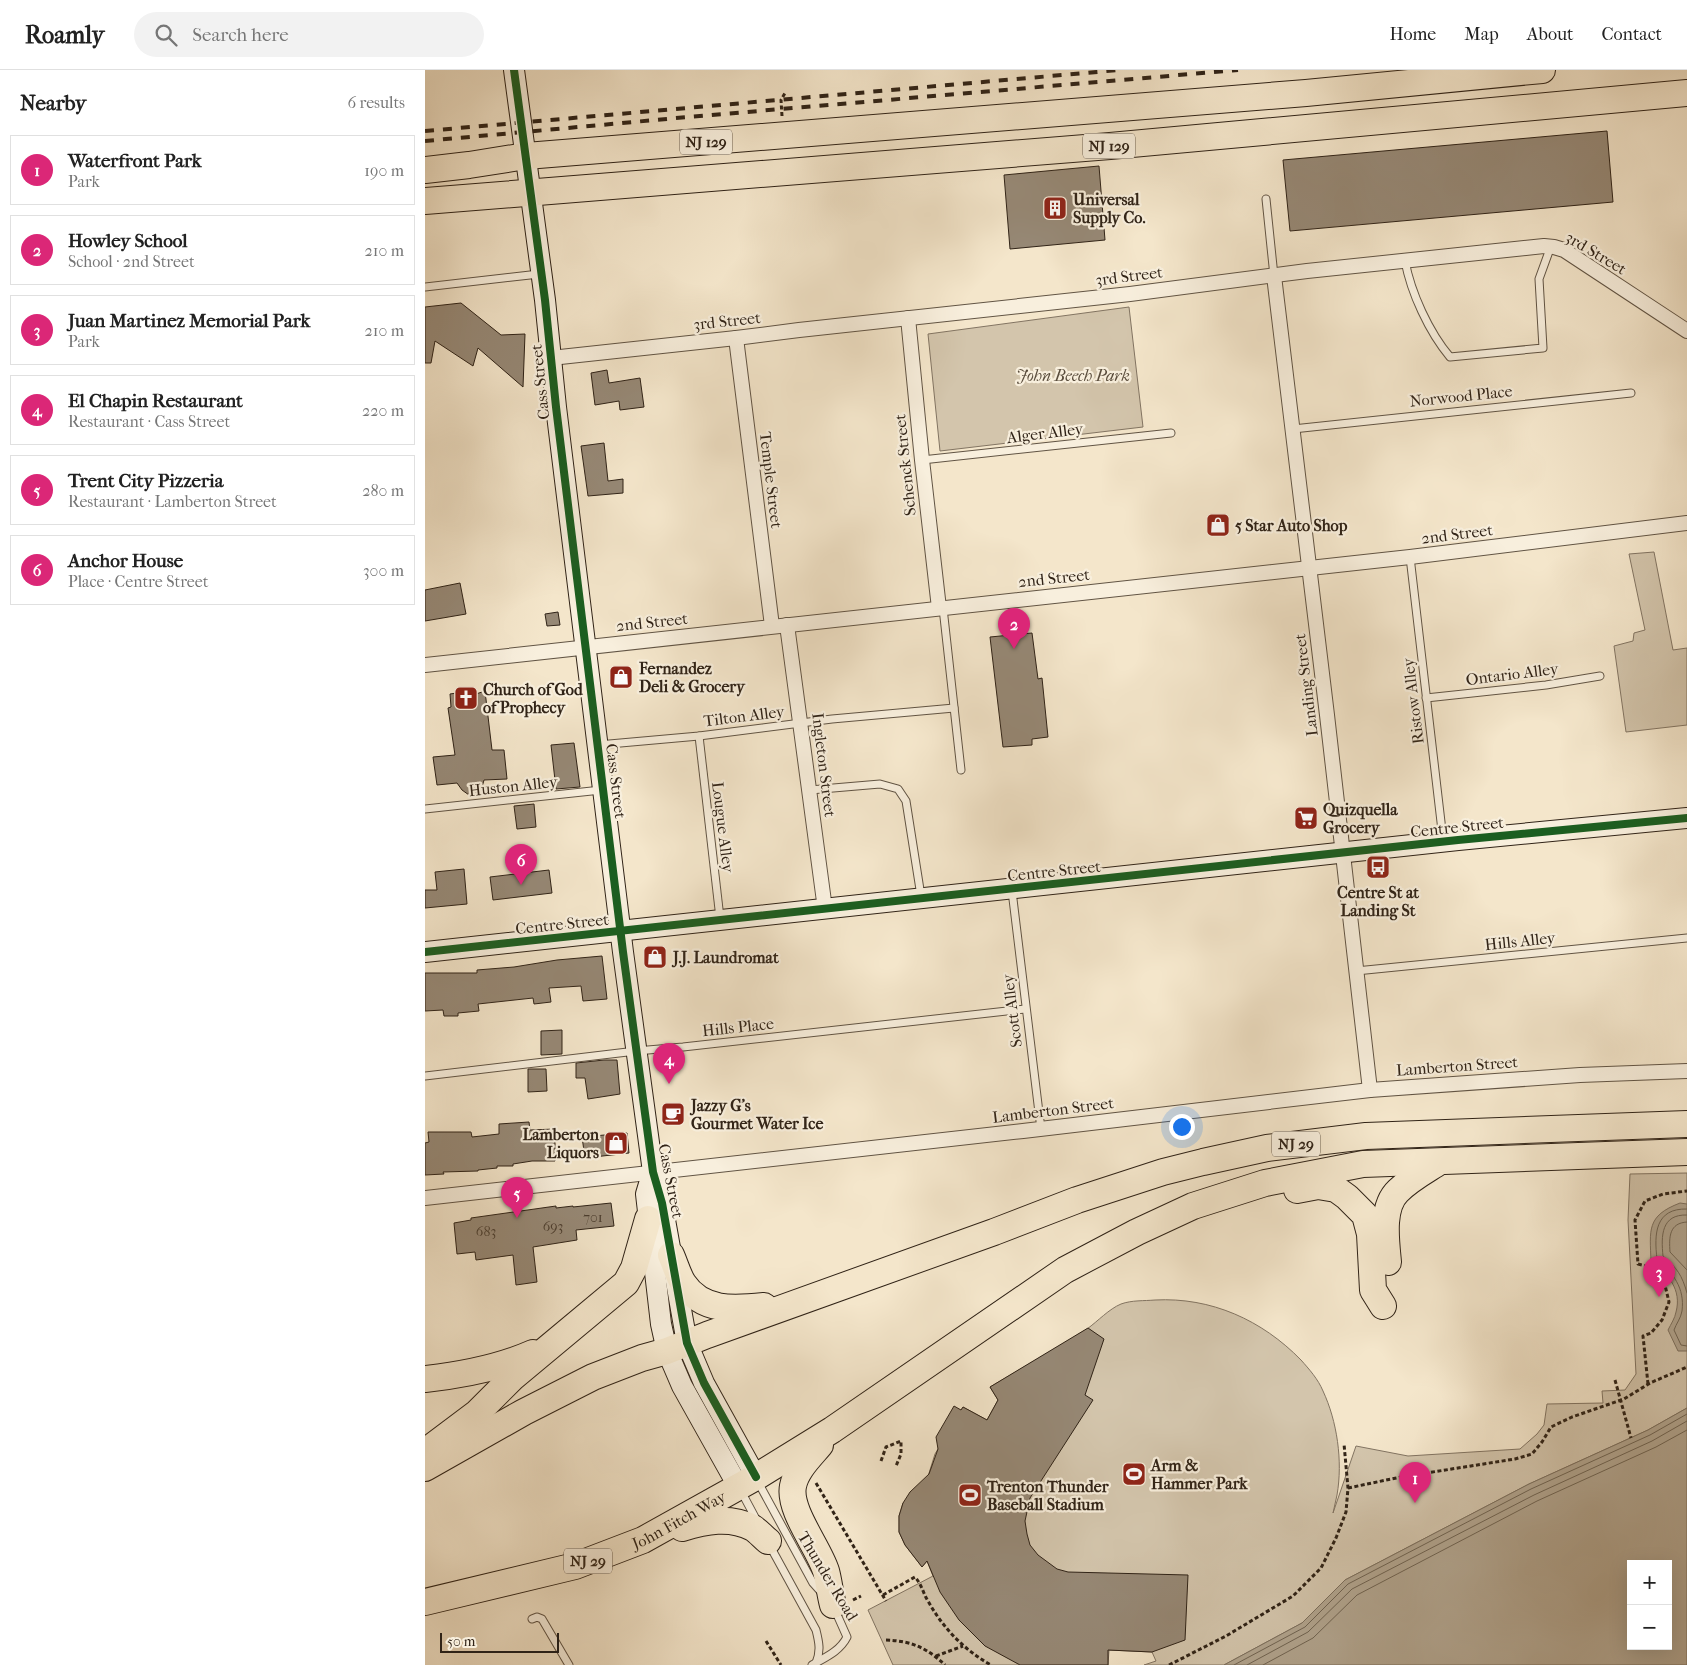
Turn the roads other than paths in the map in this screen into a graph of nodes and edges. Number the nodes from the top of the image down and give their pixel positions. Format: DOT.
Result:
graph roads {
  1 [pos="514,70"];
  2 [pos="1542,70"];
  3 [pos="1687,93"];
  4 [pos="526,156"];
  5 [pos="425,170"];
  6 [pos="531,192"];
  7 [pos="1266,199"];
  8 [pos="425,201"];
  9 [pos="1551,246"];
  10 [pos="1405,261"];
  11 [pos="542,273"];
  12 [pos="1274,276"];
  13 [pos="425,286"];
  14 [pos="908,318"];
  15 [pos="1687,331"];
  16 [pos="736,338"];
  17 [pos="551,358"];
  18 [pos="1631,393"];
  19 [pos="1293,429"];
  20 [pos="1171,433"];
  21 [pos="922,460"];
  22 [pos="1687,523"];
  23 [pos="1410,557"];
  24 [pos="1310,567"];
  25 [pos="941,608"];
  26 [pos="787,625"];
  27 [pos="772,626"];
  28 [pos="585,647"];
  29 [pos="425,665"];
  30 [pos="1600,676"];
  31 [pos="1426,698"];
  32 [pos="954,708"];
  33 [pos="801,723"];
  34 [pos="699,736"];
  35 [pos="598,745"];
  36 [pos="961,770"];
  37 [pos="604,790"];
  38 [pos="810,790"];
  39 [pos="425,809"];
  40 [pos="1687,818"];
  41 [pos="1444,842"];
  42 [pos="1343,854"];
  43 [pos="1011,890"];
  44 [pos="921,899"];
  45 [pos="825,909"];
  46 [pos="721,921"];
  47 [pos="620,932"];
  48 [pos="1687,938"];
  49 [pos="425,952"];
  50 [pos="1355,971"];
  51 [pos="1025,1009"];
  52 [pos="636,1050"];
  53 [pos="1687,1071"];
  54 [pos="425,1076"];
  55 [pos="1370,1090"];
  56 [pos="1687,1124"];
  57 [pos="1041,1129"];
  58 [pos="1687,1152"];
  59 [pos="1439,1162"];
  60 [pos="653,1172"];
  61 [pos="425,1198"];
  62 [pos="1193,1206"];
  63 [pos="648,1219"];
  64 [pos="671,1255"];
  65 [pos="797,1303"];
  66 [pos="556,1342"];
  67 [pos="677,1347"];
  68 [pos="425,1379"];
  69 [pos="832,1430"];
  70 [pos="425,1452"];
  71 [pos="425,1468"];
  72 [pos="747,1481"];
  73 [pos="643,1540"];
  74 [pos="768,1541"];
  75 [pos="425,1602"];
  76 [pos="833,1605"];
  77 [pos="531,1619"];
  78 [pos="814,1664"];
  79 [pos="569,1665"];
  1 -- 4 [label="street, Cass Street"];
  2 -- 4 [label="highway, NJ 129"];
  3 -- 6 [label="highway, NJ 129"];
  4 -- 5 [label="highway, NJ 129"];
  4 -- 6 [label="street, Cass Street"];
  6 -- 8 [label="highway, NJ 129"];
  6 -- 11 [label="street, Cass Street"];
  7 -- 12 [label="lane"];
  9 -- 10 [label="street, 3rd Street"];
  9 -- 10 [label="lane"];
  9 -- 15 [label="street, 3rd Street"];
  10 -- 12 [label="street, 3rd Street"];
  11 -- 13 [label="lane"];
  11 -- 17 [label="street, Cass Street"];
  12 -- 14 [label="street, 3rd Street"];
  12 -- 19 [label="street, Landing Street"];
  14 -- 16 [label="street, 3rd Street"];
  14 -- 21 [label="street, Schenck Street"];
  16 -- 17 [label="street, 3rd Street"];
  16 -- 27 [label="street, Temple Street"];
  17 -- 28 [label="street, Cass Street"];
  18 -- 19 [label="lane, Norwood Place"];
  19 -- 24 [label="street, Landing Street"];
  20 -- 21 [label="lane, Alger Alley"];
  21 -- 25 [label="street, Schenck Street"];
  22 -- 23 [label="street, 2nd Street"];
  23 -- 24 [label="street, 2nd Street"];
  23 -- 31 [label="lane, Ristow Alley"];
  24 -- 25 [label="street, 2nd Street"];
  24 -- 42 [label="street, Landing Street"];
  25 -- 26 [label="street, 2nd Street"];
  25 -- 32 [label="lane, Schenck Street"];
  26 -- 27 [label="street, 2nd Street"];
  26 -- 33 [label="street, Ingleton Street"];
  27 -- 28 [label="street, 2nd Street"];
  28 -- 29 [label="street, 2nd Street"];
  28 -- 35 [label="street, Cass Street"];
  30 -- 31 [label="lane, Ontario Alley"];
  31 -- 41 [label="lane, Ristow Alley"];
  32 -- 33 [label="lane, Tilton Alley"];
  32 -- 36 [label="lane, Schenck Street"];
  33 -- 34 [label="lane, Tilton Alley"];
  33 -- 38 [label="street, Ingleton Street"];
  34 -- 35 [label="lane, Tilton Alley"];
  34 -- 46 [label="lane, Lougue Alley"];
  35 -- 37 [label="street, Cass Street"];
  37 -- 39 [label="lane, Huston Alley"];
  37 -- 47 [label="street, Cass Street"];
  38 -- 44 [label="lane"];
  38 -- 45 [label="street, Ingleton Street"];
  40 -- 41 [label="street, Centre Street"];
  41 -- 42 [label="street, Centre Street"];
  42 -- 43 [label="street, Centre Street"];
  42 -- 50 [label="street, Landing Street"];
  43 -- 44 [label="street, Centre Street"];
  43 -- 51 [label="lane, Scott Alley"];
  44 -- 45 [label="street, Centre Street"];
  45 -- 46 [label="street, Centre Street"];
  46 -- 47 [label="street, Centre Street"];
  47 -- 49 [label="street, Centre Street"];
  47 -- 52 [label="street, Cass Street"];
  48 -- 50 [label="lane, Hills Alley"];
  50 -- 55 [label="street, Landing Street"];
  51 -- 52 [label="lane, Hills Place"];
  51 -- 57 [label="lane, Scott Alley"];
  52 -- 54 [label="lane, Hills Place"];
  52 -- 60 [label="street, Cass Street"];
  53 -- 55 [label="street, Lamberton Street"];
  55 -- 57 [label="street, Lamberton Street"];
  56 -- 65 [label="highway, NJ 29"];
  57 -- 60 [label="street, Lamberton Street"];
  58 -- 59 [label="highway, NJ 29"];
  59 -- 62 [label="highway, NJ 29"];
  59 -- 62 [label="highway"];
  60 -- 61 [label="street, Lamberton Street"];
  60 -- 63 [label="street, Cass Street"];
  60 -- 64 [label="street, Cass Street"];
  62 -- 69 [label="highway, NJ 29"];
  63 -- 66 [label="highway"];
  63 -- 67 [label="street, Cass Street"];
  64 -- 65 [label="highway"];
  64 -- 67 [label="street, Cass Street"];
  65 -- 67 [label="highway, NJ 29"];
  66 -- 68 [label="highway"];
  66 -- 70 [label="highway"];
  67 -- 71 [label="highway, NJ 29"];
  67 -- 72 [label="street, Cass Street"];
  69 -- 72 [label="highway, NJ 29"];
  69 -- 76 [label="highway"];
  72 -- 73 [label="highway, John Fitch Way / NJ 29"];
  72 -- 74 [label="lane, Thunder Road"];
  72 -- 76 [label="lane, Thunder Road"];
  73 -- 74 [label="highway"];
  73 -- 75 [label="highway, John Fitch Way / NJ 29"];
  74 -- 78 [label="lane, Thunder Road"];
  76 -- 78 [label="lane, Thunder Road"];
  77 -- 79 [label="lane"];
}
